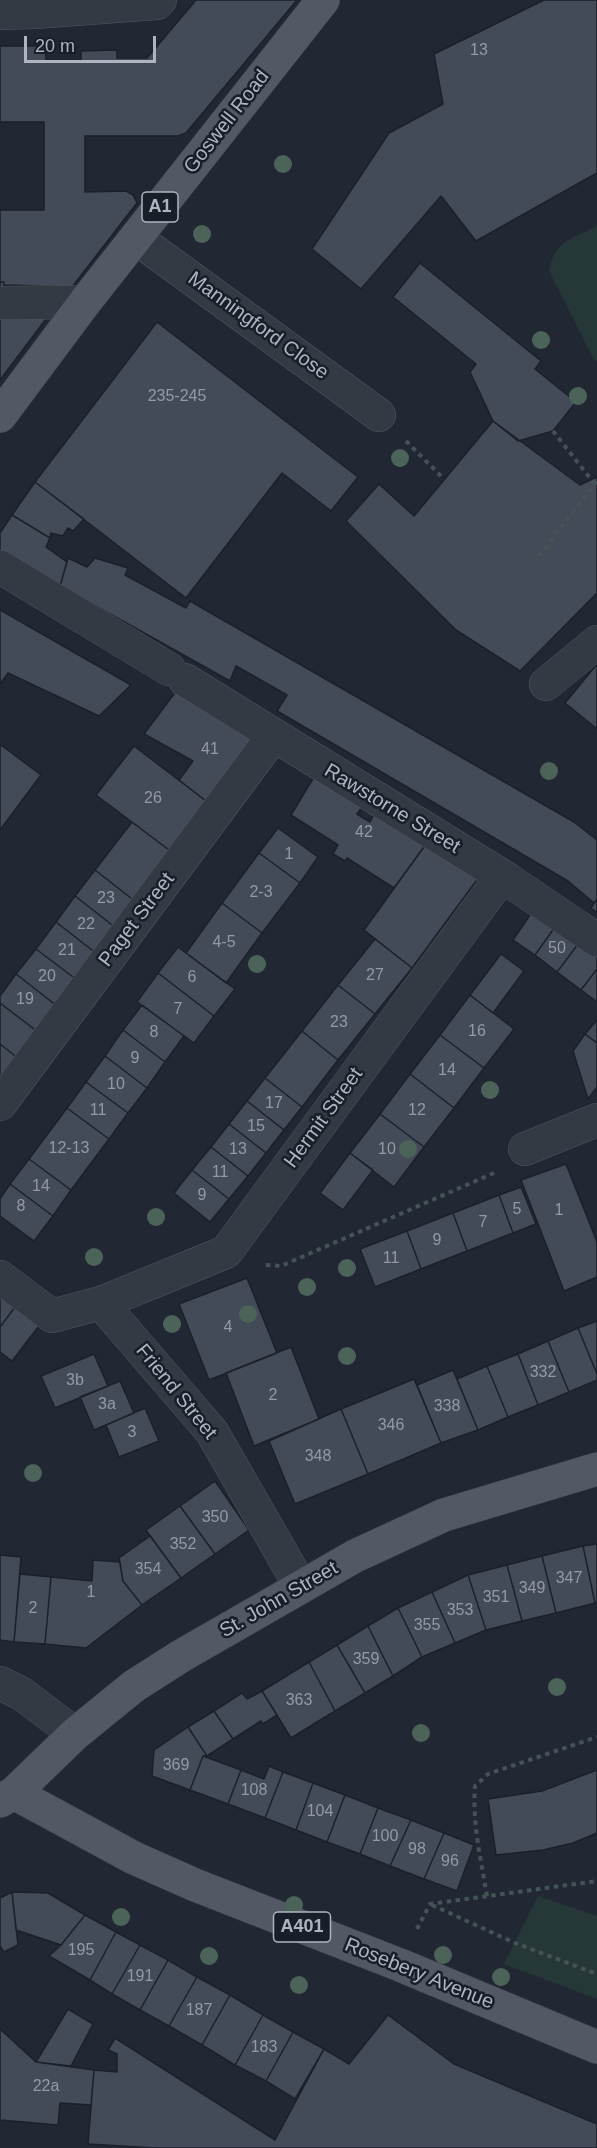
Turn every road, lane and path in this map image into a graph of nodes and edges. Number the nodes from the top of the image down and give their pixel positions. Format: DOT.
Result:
graph roads {
  1 [pos="160,0"];
  2 [pos="323,0"];
  3 [pos="0,13"];
  4 [pos="135,238"];
  5 [pos="85,302"];
  6 [pos="4,303"];
  7 [pos="379,415"];
  8 [pos="0,416"];
  9 [pos="553,431"];
  10 [pos="444,478"];
  11 [pos="597,482"];
  12 [pos="597,487"];
  13 [pos="539,556"];
  14 [pos="0,567"];
  15 [pos="597,642"];
  16 [pos="546,684"];
  17 [pos="273,736"];
  18 [pos="502,876"];
  19 [pos="597,940"];
  20 [pos="0,1104"];
  21 [pos="597,1120"];
  22 [pos="525,1149"];
  23 [pos="260,1264"];
  24 [pos="0,1277"];
  25 [pos="101,1303"];
  26 [pos="597,1469"];
  27 [pos="301,1587"];
  28 [pos="0,1683"];
  29 [pos="75,1734"];
  30 [pos="597,1737"];
  31 [pos="7,1797"];
  32 [pos="597,1881"];
  33 [pos="487,1896"];
  34 [pos="430,1904"];
  35 [pos="400,1965"];
  36 [pos="597,1974"];
  37 [pos="597,2047"];
  1 -- 3 [label="street"];
  2 -- 4 [label="main road, Goswell Road / A1"];
  4 -- 5 [label="main road, Goswell Road / A1"];
  4 -- 7 [label="street, Manningford Close"];
  5 -- 6 [label="street"];
  5 -- 8 [label="main road, Goswell Road / A1"];
  7 -- 10 [label="path"];
  9 -- 12 [label="path"];
  11 -- 13 [label="path"];
  14 -- 17 [label="street, Rawstorne Street"];
  15 -- 16 [label="street"];
  17 -- 18 [label="street, Rawstorne Street"];
  17 -- 20 [label="street, Paget Street"];
  18 -- 19 [label="street, Rawstorne Street"];
  18 -- 25 [label="street, Hermit Street"];
  21 -- 22 [label="street"];
  22 -- 23 [label="path"];
  24 -- 25 [label="street"];
  25 -- 27 [label="street, Friend Street"];
  26 -- 27 [label="main road, St. John Street"];
  27 -- 29 [label="main road, St. John Street"];
  28 -- 29 [label="street"];
  29 -- 31 [label="main road, St. John Street"];
  30 -- 33 [label="path"];
  31 -- 35 [label="main road, Rosebery Avenue / A401"];
  32 -- 33 [label="path"];
  33 -- 34 [label="path"];
  34 -- 35 [label="path"];
  34 -- 36 [label="path"];
  35 -- 37 [label="main road, Rosebery Avenue / A401"];
}
